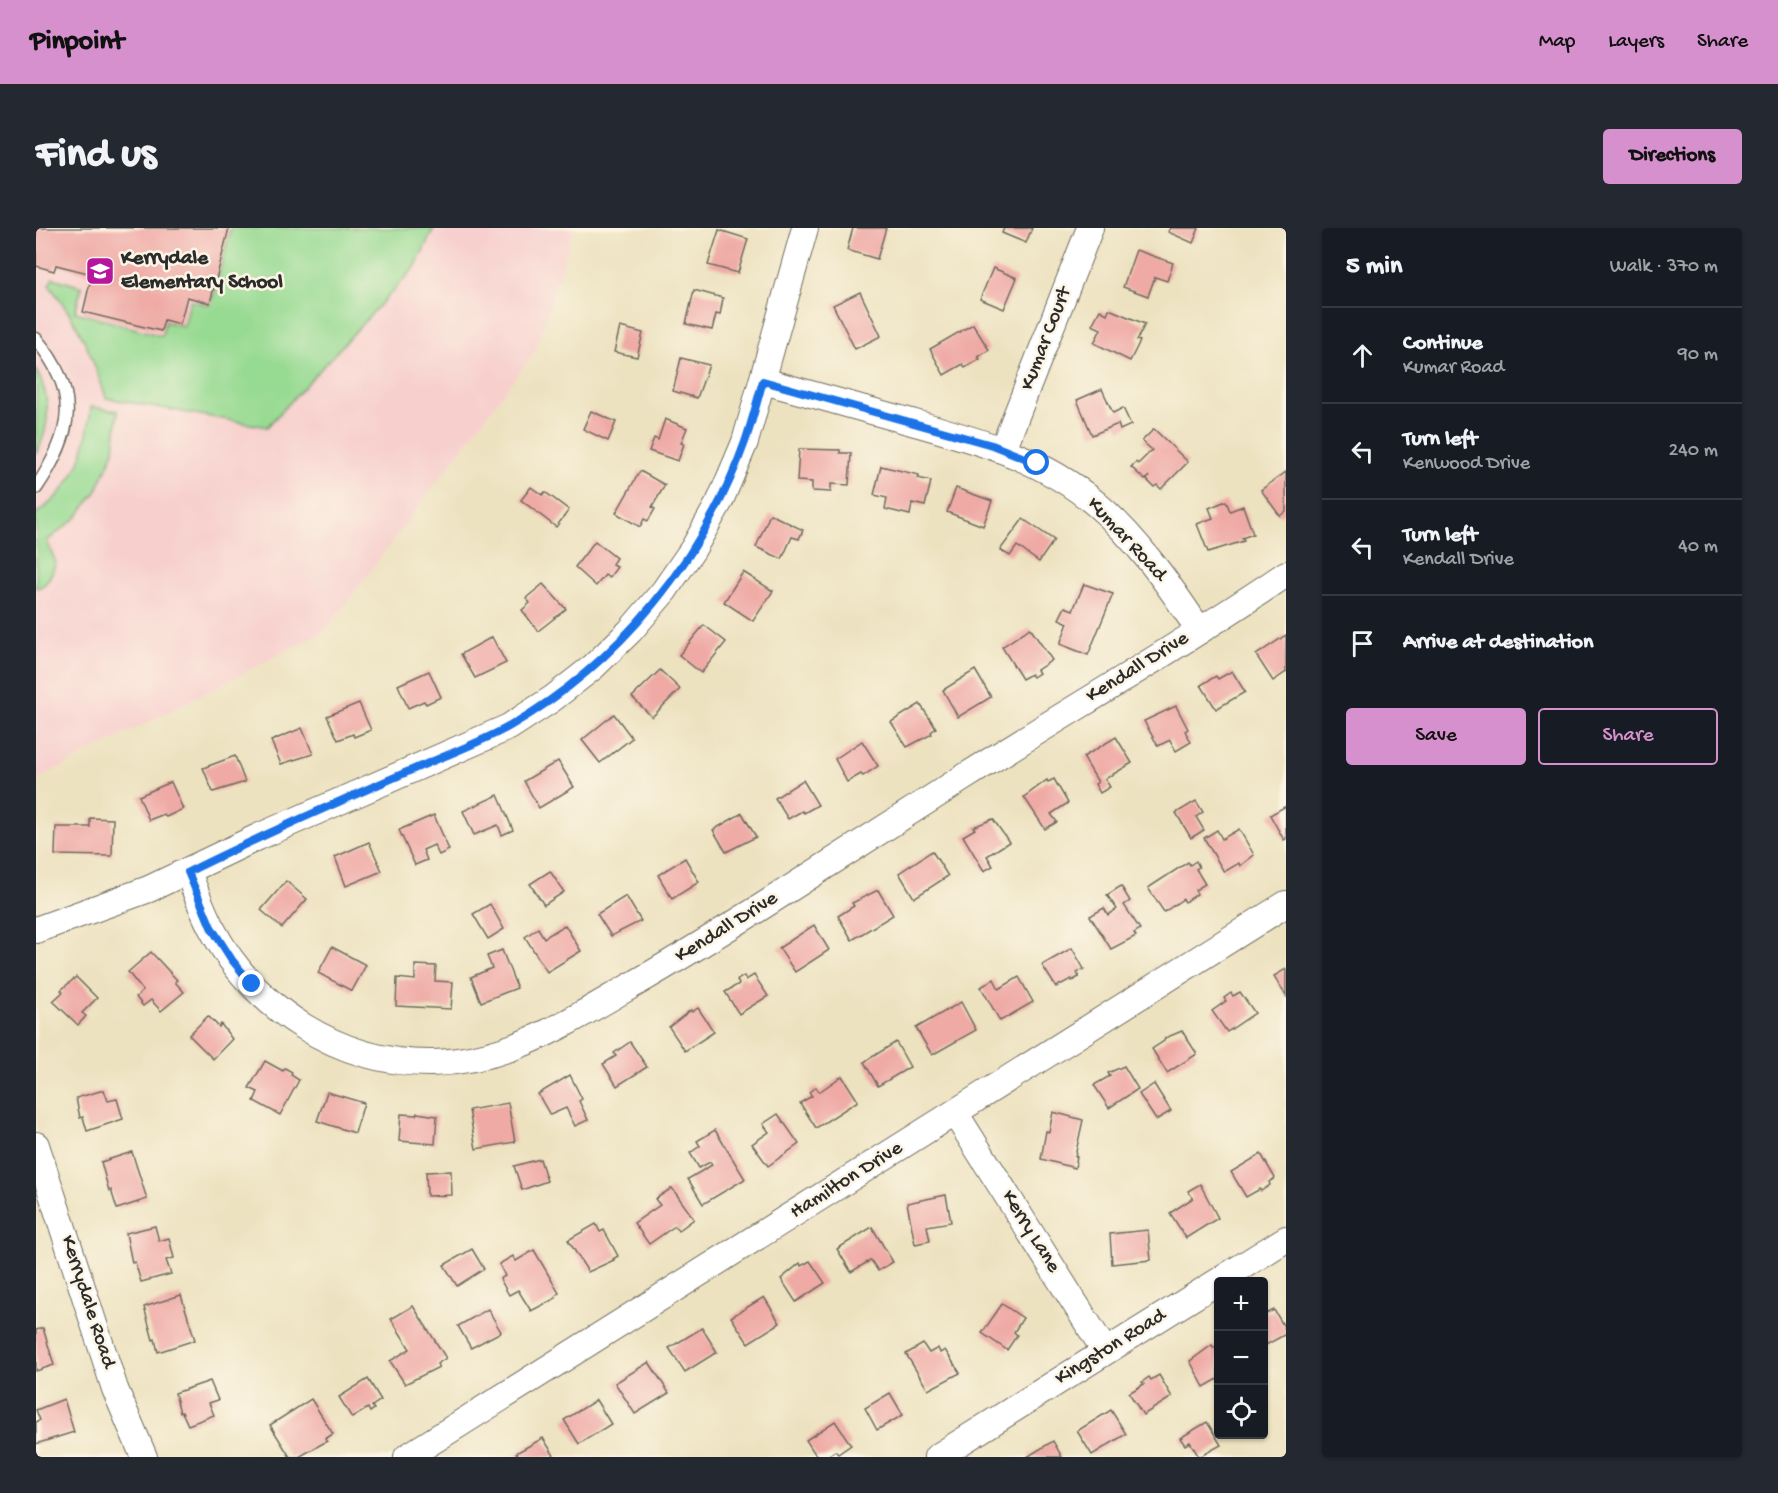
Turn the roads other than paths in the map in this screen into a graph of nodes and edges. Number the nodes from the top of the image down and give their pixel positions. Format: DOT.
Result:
graph roads {
  1 [pos="805,228"];
  2 [pos="1090,228"];
  3 [pos="36,339"];
  4 [pos="763,381"];
  5 [pos="1004,449"];
  6 [pos="36,488"];
  7 [pos="1286,574"];
  8 [pos="1199,630"];
  9 [pos="188,872"];
  10 [pos="1286,904"];
  11 [pos="36,930"];
  12 [pos="955,1113"];
  13 [pos="36,1144"];
  14 [pos="1286,1239"];
  15 [pos="1105,1351"];
  16 [pos="144,1457"];
  17 [pos="407,1457"];
  18 [pos="937,1457"];
  1 -- 4 [label="street"];
  2 -- 5 [label="street, Kumar Court"];
  3 -- 6 [label="lane"];
  4 -- 5 [label="street, Kumar Road"];
  4 -- 9 [label="street"];
  5 -- 8 [label="street, Kumar Road"];
  7 -- 8 [label="street, Kendall Drive"];
  8 -- 9 [label="street, Kendall Drive"];
  9 -- 11 [label="street"];
  10 -- 12 [label="street, Hamilton Drive"];
  12 -- 15 [label="street, Kerry Lane"];
  12 -- 17 [label="street, Hamilton Drive"];
  13 -- 16 [label="street, Kerrydale Road"];
  14 -- 15 [label="street, Kingston Road"];
  15 -- 18 [label="street, Kingston Road"];
}
